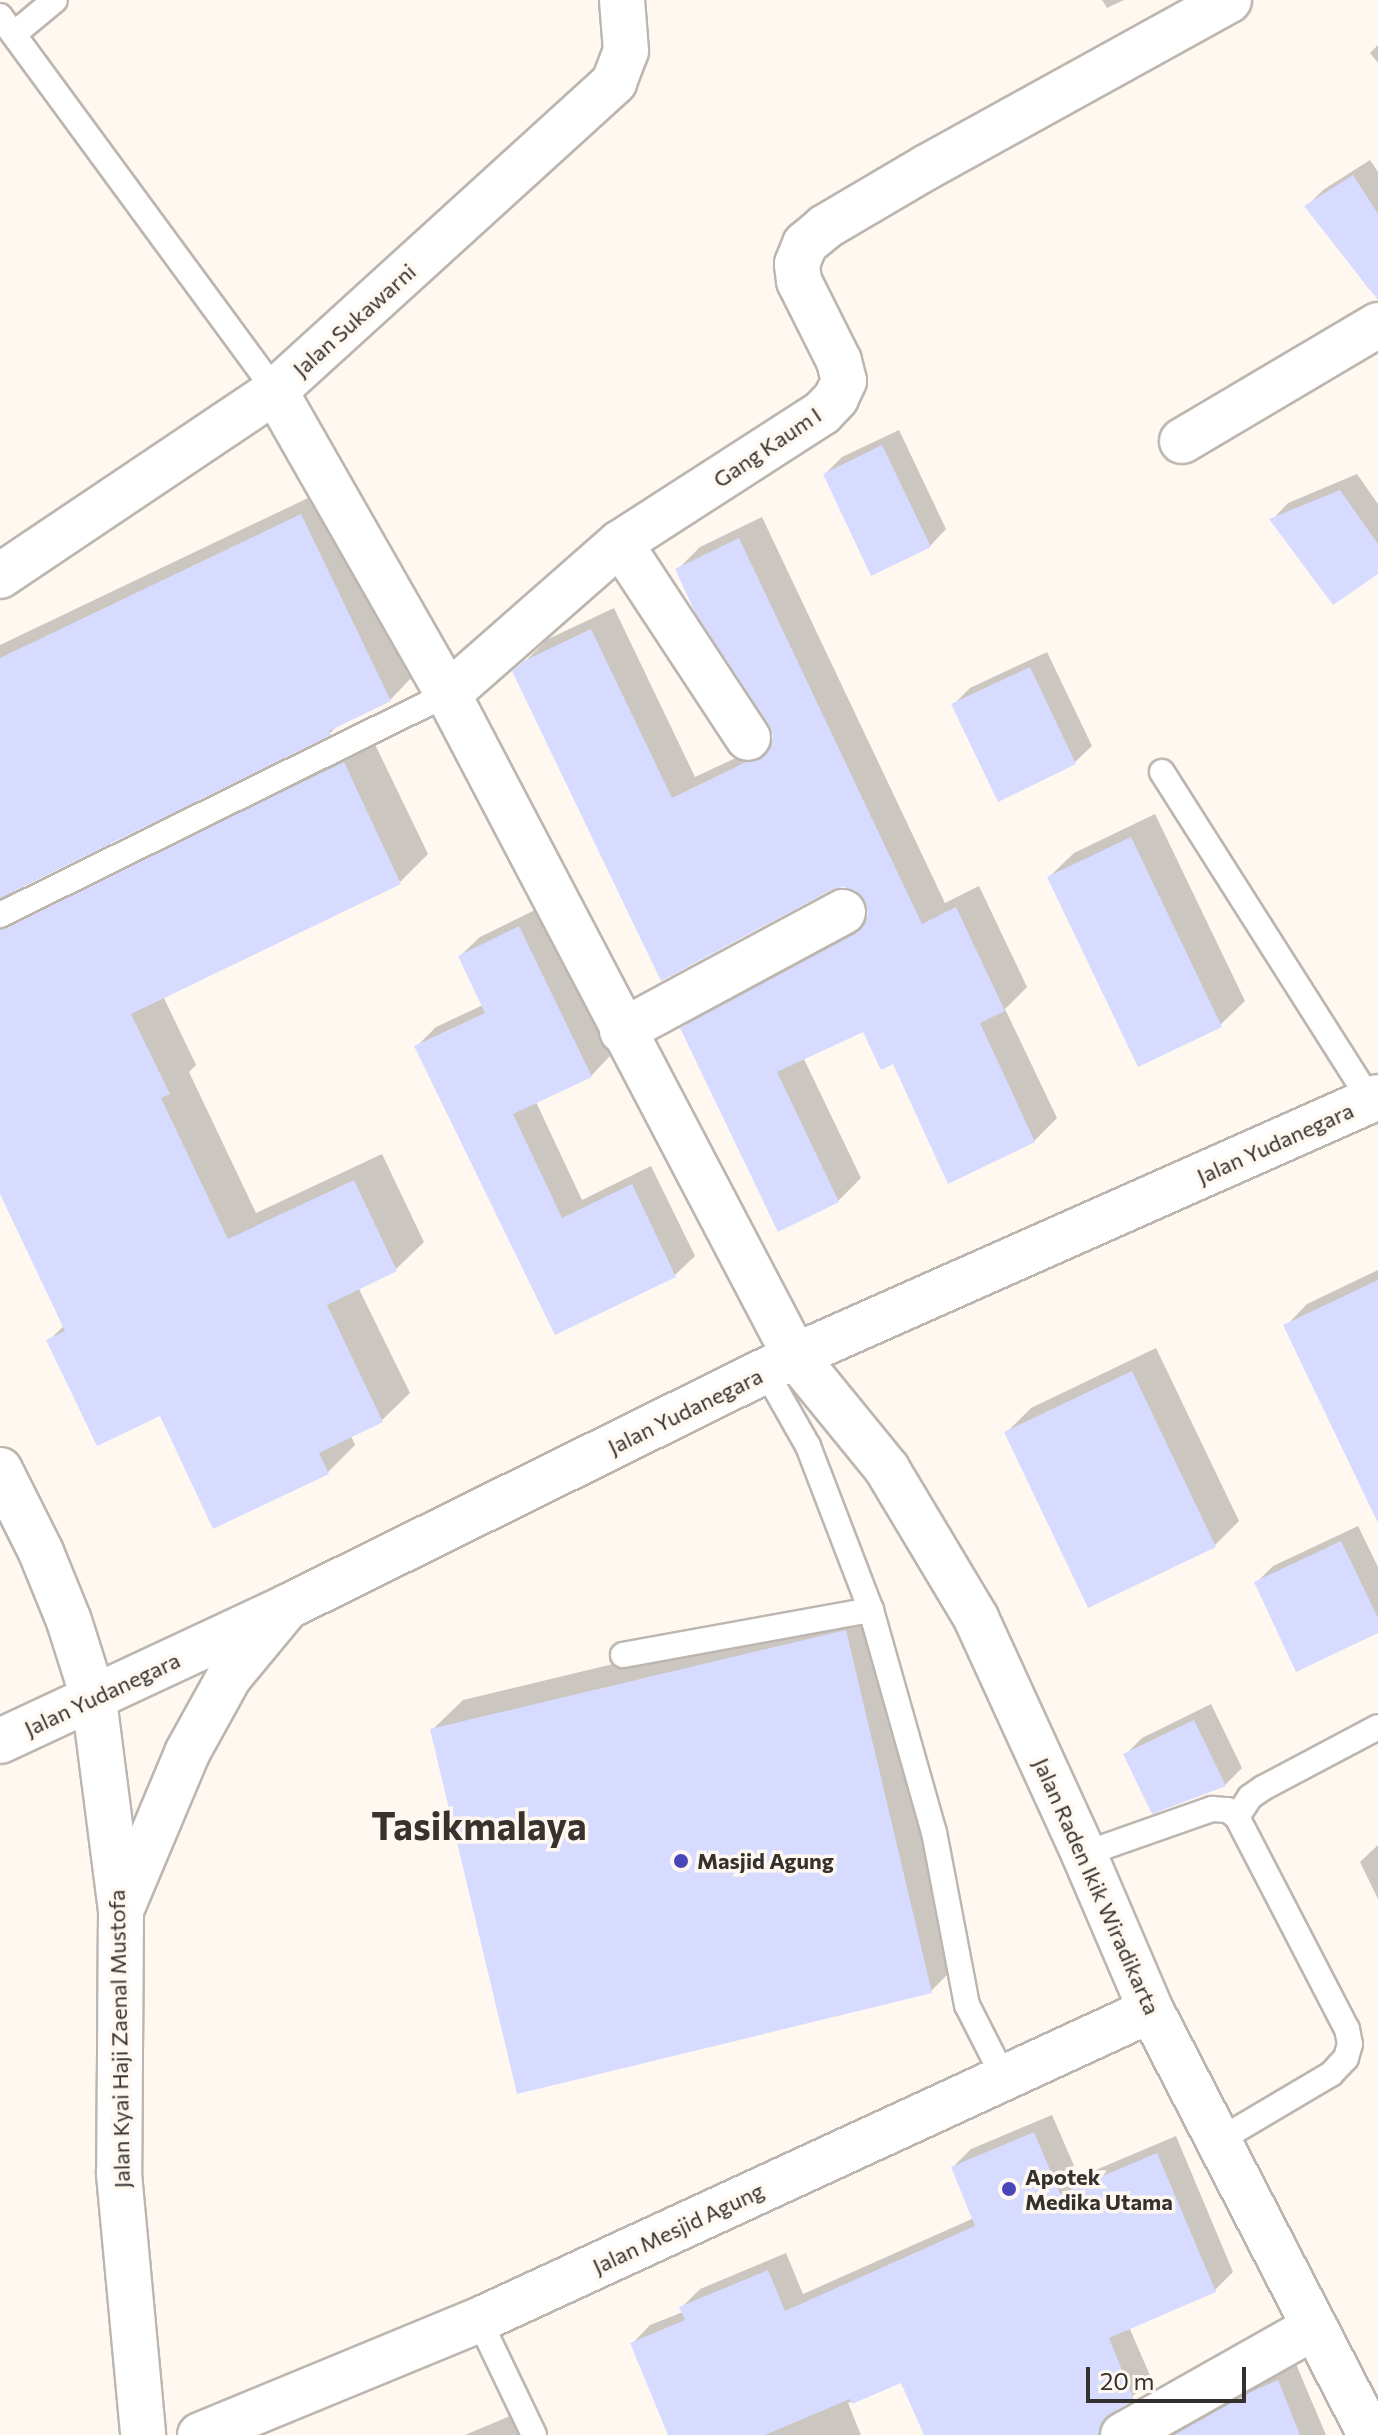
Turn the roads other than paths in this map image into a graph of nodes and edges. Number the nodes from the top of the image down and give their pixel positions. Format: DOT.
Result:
graph roads {
  1 [pos="55,0"];
  2 [pos="622,0"];
  3 [pos="1229,0"];
  4 [pos="7,25"];
  5 [pos="1378,325"];
  6 [pos="275,391"];
  7 [pos="1182,441"];
  8 [pos="620,543"];
  9 [pos="0,576"];
  10 [pos="448,694"];
  11 [pos="748,738"];
  12 [pos="1162,772"];
  13 [pos="843,912"];
  14 [pos="0,915"];
  15 [pos="622,1031"];
  16 [pos="1374,1098"];
  17 [pos="780,1364"];
  18 [pos="0,1470"];
  19 [pos="287,1607"];
  20 [pos="871,1610"];
  21 [pos="623,1655"];
  22 [pos="94,1700"];
  23 [pos="1378,1727"];
  24 [pos="0,1741"];
  25 [pos="1237,1817"];
  26 [pos="1084,1854"];
  27 [pos="121,1911"];
  28 [pos="1151,2010"];
  29 [pos="1004,2078"];
  30 [pos="1216,2142"];
  31 [pos="479,2320"];
  32 [pos="1315,2327"];
  33 [pos="143,2435"];
  34 [pos="200,2435"];
  35 [pos="534,2435"];
  36 [pos="1123,2435"];
  37 [pos="1370,2435"];
  1 -- 4 [label="lane"];
  2 -- 6 [label="street, Jalan Sukawarni"];
  3 -- 8 [label="street, Gang Kaum I"];
  4 -- 6 [label="lane"];
  5 -- 7 [label="street"];
  6 -- 9 [label="street, Jalan Sukawarni"];
  6 -- 10 [label="street, Jalan Raden Ikik Wiradikarta"];
  8 -- 10 [label="street, Gang Kaum I"];
  8 -- 11 [label="street"];
  10 -- 14 [label="lane"];
  10 -- 15 [label="street, Jalan Raden Ikik Wiradikarta"];
  12 -- 16 [label="lane"];
  13 -- 15 [label="street"];
  15 -- 17 [label="street, Jalan Raden Ikik Wiradikarta"];
  16 -- 17 [label="street, Jalan Yudanegara"];
  17 -- 19 [label="street, Jalan Yudanegara"];
  17 -- 20 [label="lane"];
  17 -- 26 [label="street, Jalan Raden Ikik Wiradikarta"];
  18 -- 22 [label="street, Jalan Kyai Haji Zaenal Mustofa"];
  19 -- 22 [label="street, Jalan Yudanegara"];
  19 -- 27 [label="street"];
  20 -- 21 [label="lane"];
  20 -- 29 [label="lane"];
  22 -- 24 [label="street, Jalan Yudanegara"];
  22 -- 27 [label="street, Jalan Kyai Haji Zaenal Mustofa"];
  23 -- 25 [label="lane"];
  25 -- 26 [label="lane"];
  25 -- 30 [label="lane"];
  26 -- 28 [label="street, Jalan Raden Ikik Wiradikarta"];
  27 -- 33 [label="street, Jalan Kyai Haji Zaenal Mustofa"];
  28 -- 29 [label="street, Jalan Mesjid Agung"];
  28 -- 30 [label="street, Jalan Raden Ikik Wiradikarta"];
  29 -- 31 [label="street, Jalan Mesjid Agung"];
  30 -- 32 [label="street, Jalan Raden Ikik Wiradikarta"];
  31 -- 34 [label="street, Jalan Mesjid Agung"];
  31 -- 35 [label="lane"];
  32 -- 36 [label="street"];
  32 -- 37 [label="street, Jalan Raden Ikik Wiradikarta"];
}
